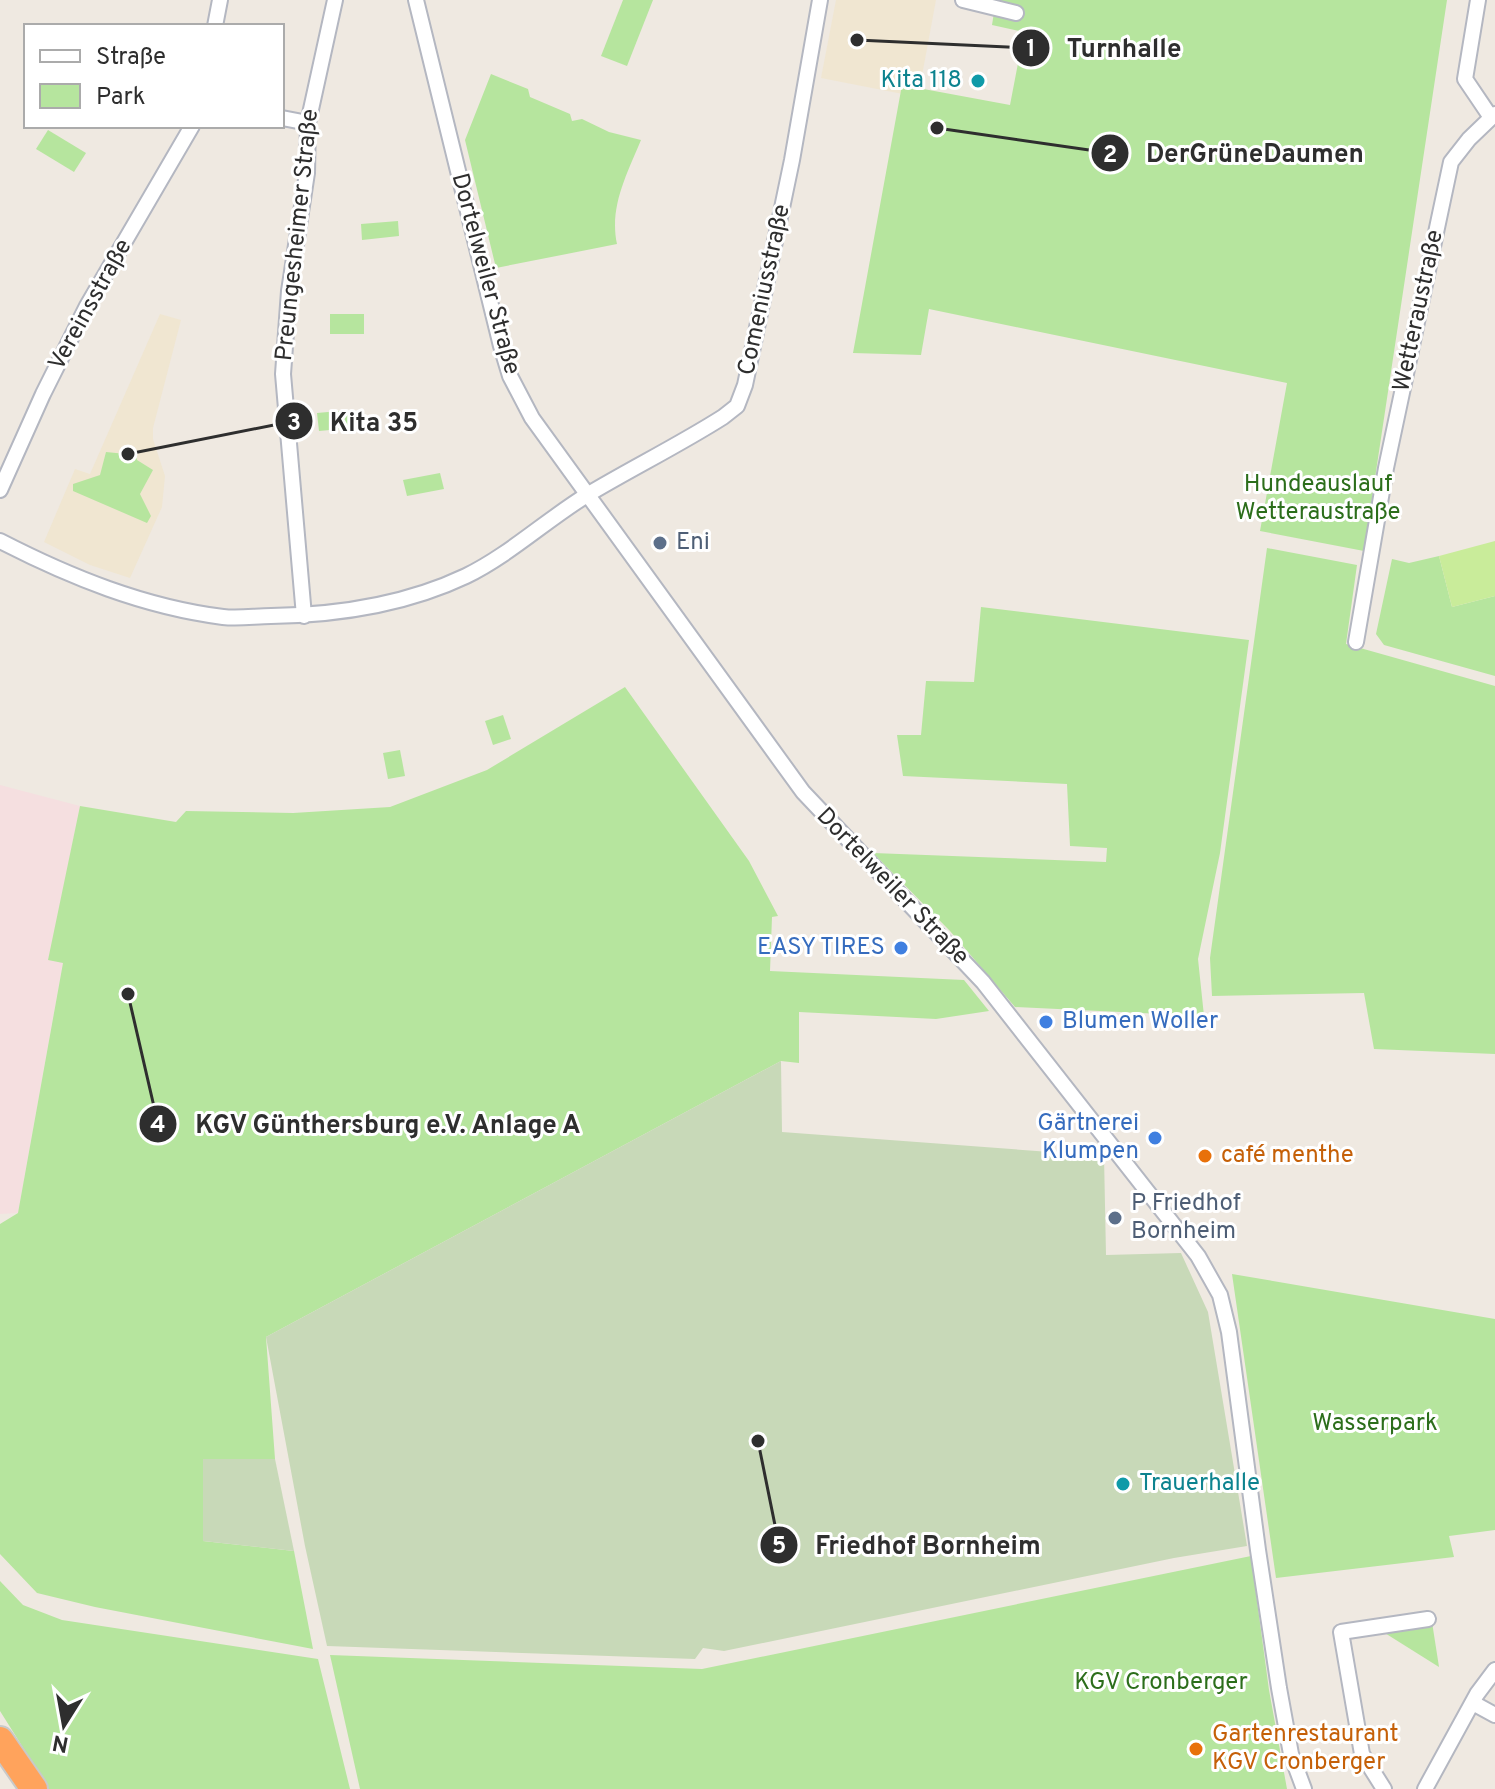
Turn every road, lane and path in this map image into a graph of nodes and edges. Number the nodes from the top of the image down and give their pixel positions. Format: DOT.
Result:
graph roads {
  1 [pos="220,0"];
  2 [pos="335,0"];
  3 [pos="416,0"];
  4 [pos="820,0"];
  5 [pos="963,0"];
  6 [pos="1478,0"];
  7 [pos="1016,13"];
  8 [pos="215,24"];
  9 [pos="1493,115"];
  10 [pos="284,118"];
  11 [pos="308,123"];
  12 [pos="191,128"];
  13 [pos="0,490"];
  14 [pos="587,495"];
  15 [pos="0,541"];
  16 [pos="304,616"];
  17 [pos="1356,642"];
  18 [pos="1428,1619"];
  19 [pos="1495,1670"];
  20 [pos="1473,1703"];
  21 [pos="1495,1715"];
  22 [pos="0,1740"];
  23 [pos="0,1772"];
  24 [pos="13,1789"];
  25 [pos="34,1789"];
  26 [pos="1304,1789"];
  27 [pos="1384,1789"];
  28 [pos="1425,1789"];
  1 -- 8 [label="street"];
  2 -- 11 [label="street, Preungesheimer Straße"];
  3 -- 14 [label="street, Dortelweiler Straße"];
  4 -- 14 [label="street, Comeniusstraße"];
  5 -- 7 [label="street"];
  6 -- 9 [label="street, Wetteraustraße"];
  9 -- 17 [label="street, Wetteraustraße"];
  10 -- 11 [label="street"];
  11 -- 16 [label="street, Preungesheimer Straße"];
  12 -- 13 [label="street, Vereinsstraße"];
  14 -- 16 [label="street, Comeniusstraße"];
  14 -- 26 [label="street, Dortelweiler Straße"];
  15 -- 16 [label="street, Comeniusstraße"];
  18 -- 27 [label="street"];
  19 -- 20 [label="street"];
  20 -- 21 [label="street"];
  20 -- 28 [label="street"];
  22 -- 25 [label="highway"];
  23 -- 24 [label="highway"];
}
